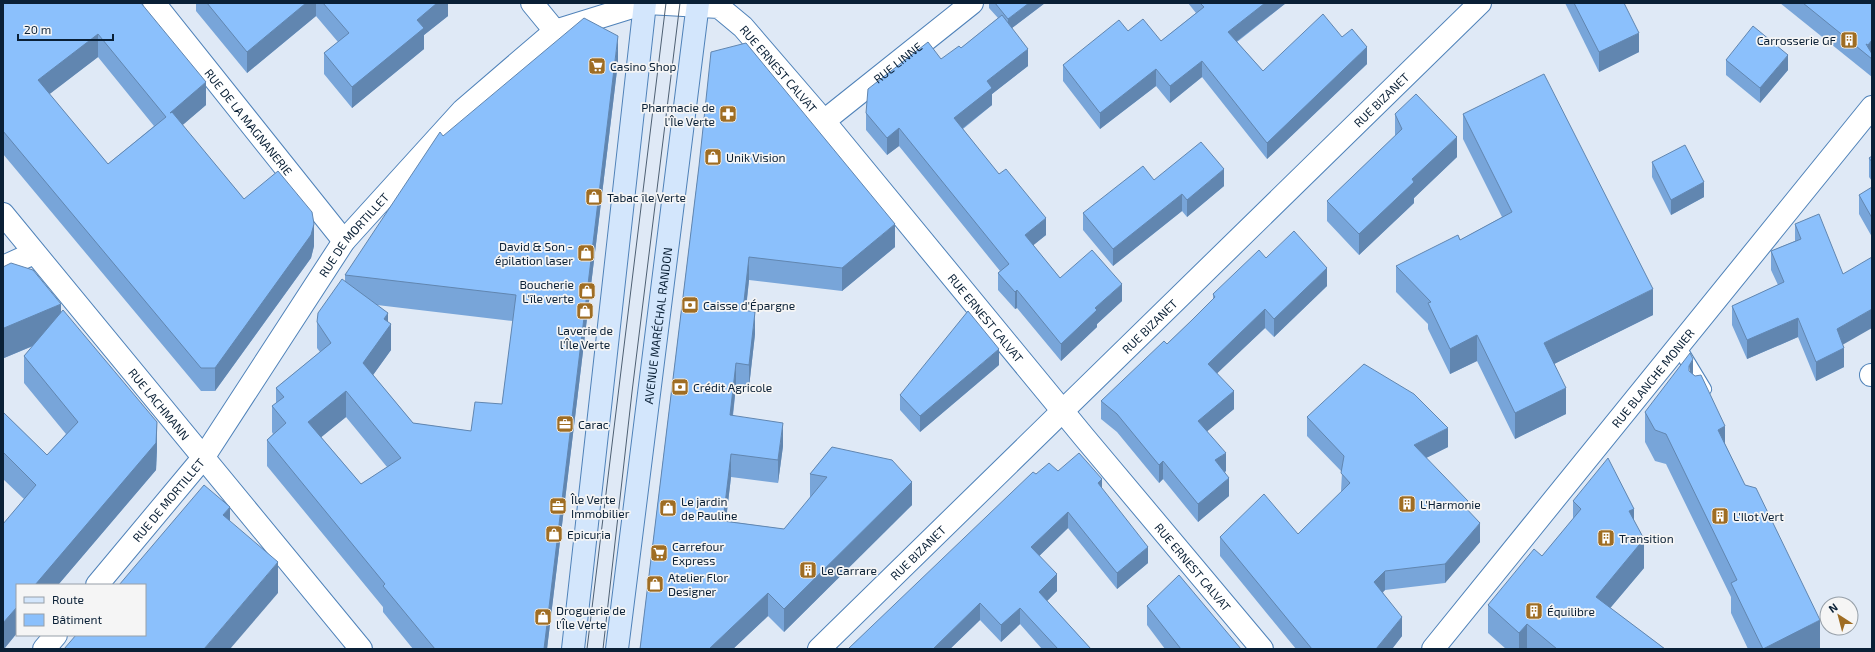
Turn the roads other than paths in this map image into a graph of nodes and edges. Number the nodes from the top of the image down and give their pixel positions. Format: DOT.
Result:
graph roads {
  1 [pos="154,3"];
  2 [pos="532,3"];
  3 [pos="645,3"];
  4 [pos="972,3"];
  5 [pos="1480,3"];
  6 [pos="698,4"];
  7 [pos="555,31"];
  8 [pos="1872,107"];
  9 [pos="824,122"];
  10 [pos="3,214"];
  11 [pos="344,241"];
  12 [pos="34,253"];
  13 [pos="3,267"];
  14 [pos="1678,346"];
  15 [pos="1697,398"];
  16 [pos="1062,411"];
  17 [pos="203,458"];
  18 [pos="98,584"];
  19 [pos="55,636"];
  20 [pos="44,649"];
  21 [pos="361,649"];
  22 [pos="573,649"];
  23 [pos="617,649"];
  24 [pos="819,649"];
  25 [pos="1262,649"];
  26 [pos="1433,649"];
  1 -- 11 [label="street, RUE DE LA MAGNANERIE"];
  2 -- 7 [label="street"];
  3 -- 6 [label="street, RUE DE MORTILLET"];
  3 -- 7 [label="street, RUE DE MORTILLET"];
  3 -- 22 [label="street"];
  4 -- 9 [label="street, RUE LINNE"];
  5 -- 16 [label="street, RUE BIZANET"];
  6 -- 9 [label="street, RUE ERNEST CALVAT"];
  6 -- 23 [label="street, AVENUE MARÉCHAL RANDON"];
  7 -- 11 [label="street, RUE DE MORTILLET"];
  8 -- 14 [label="street, RUE BLANCHE MONIER"];
  9 -- 16 [label="street, RUE ERNEST CALVAT"];
  10 -- 12 [label="street, RUE LACHMANN"];
  11 -- 17 [label="street, RUE DE MORTILLET"];
  12 -- 13 [label="street"];
  12 -- 17 [label="street, RUE LACHMANN"];
  14 -- 15 [label="lane"];
  14 -- 26 [label="street, RUE BLANCHE MONIER"];
  16 -- 24 [label="street, RUE BIZANET"];
  16 -- 25 [label="street, RUE ERNEST CALVAT"];
  17 -- 18 [label="street, RUE DE MORTILLET"];
  17 -- 21 [label="street, RUE LACHMANN"];
  19 -- 20 [label="street"];
}
